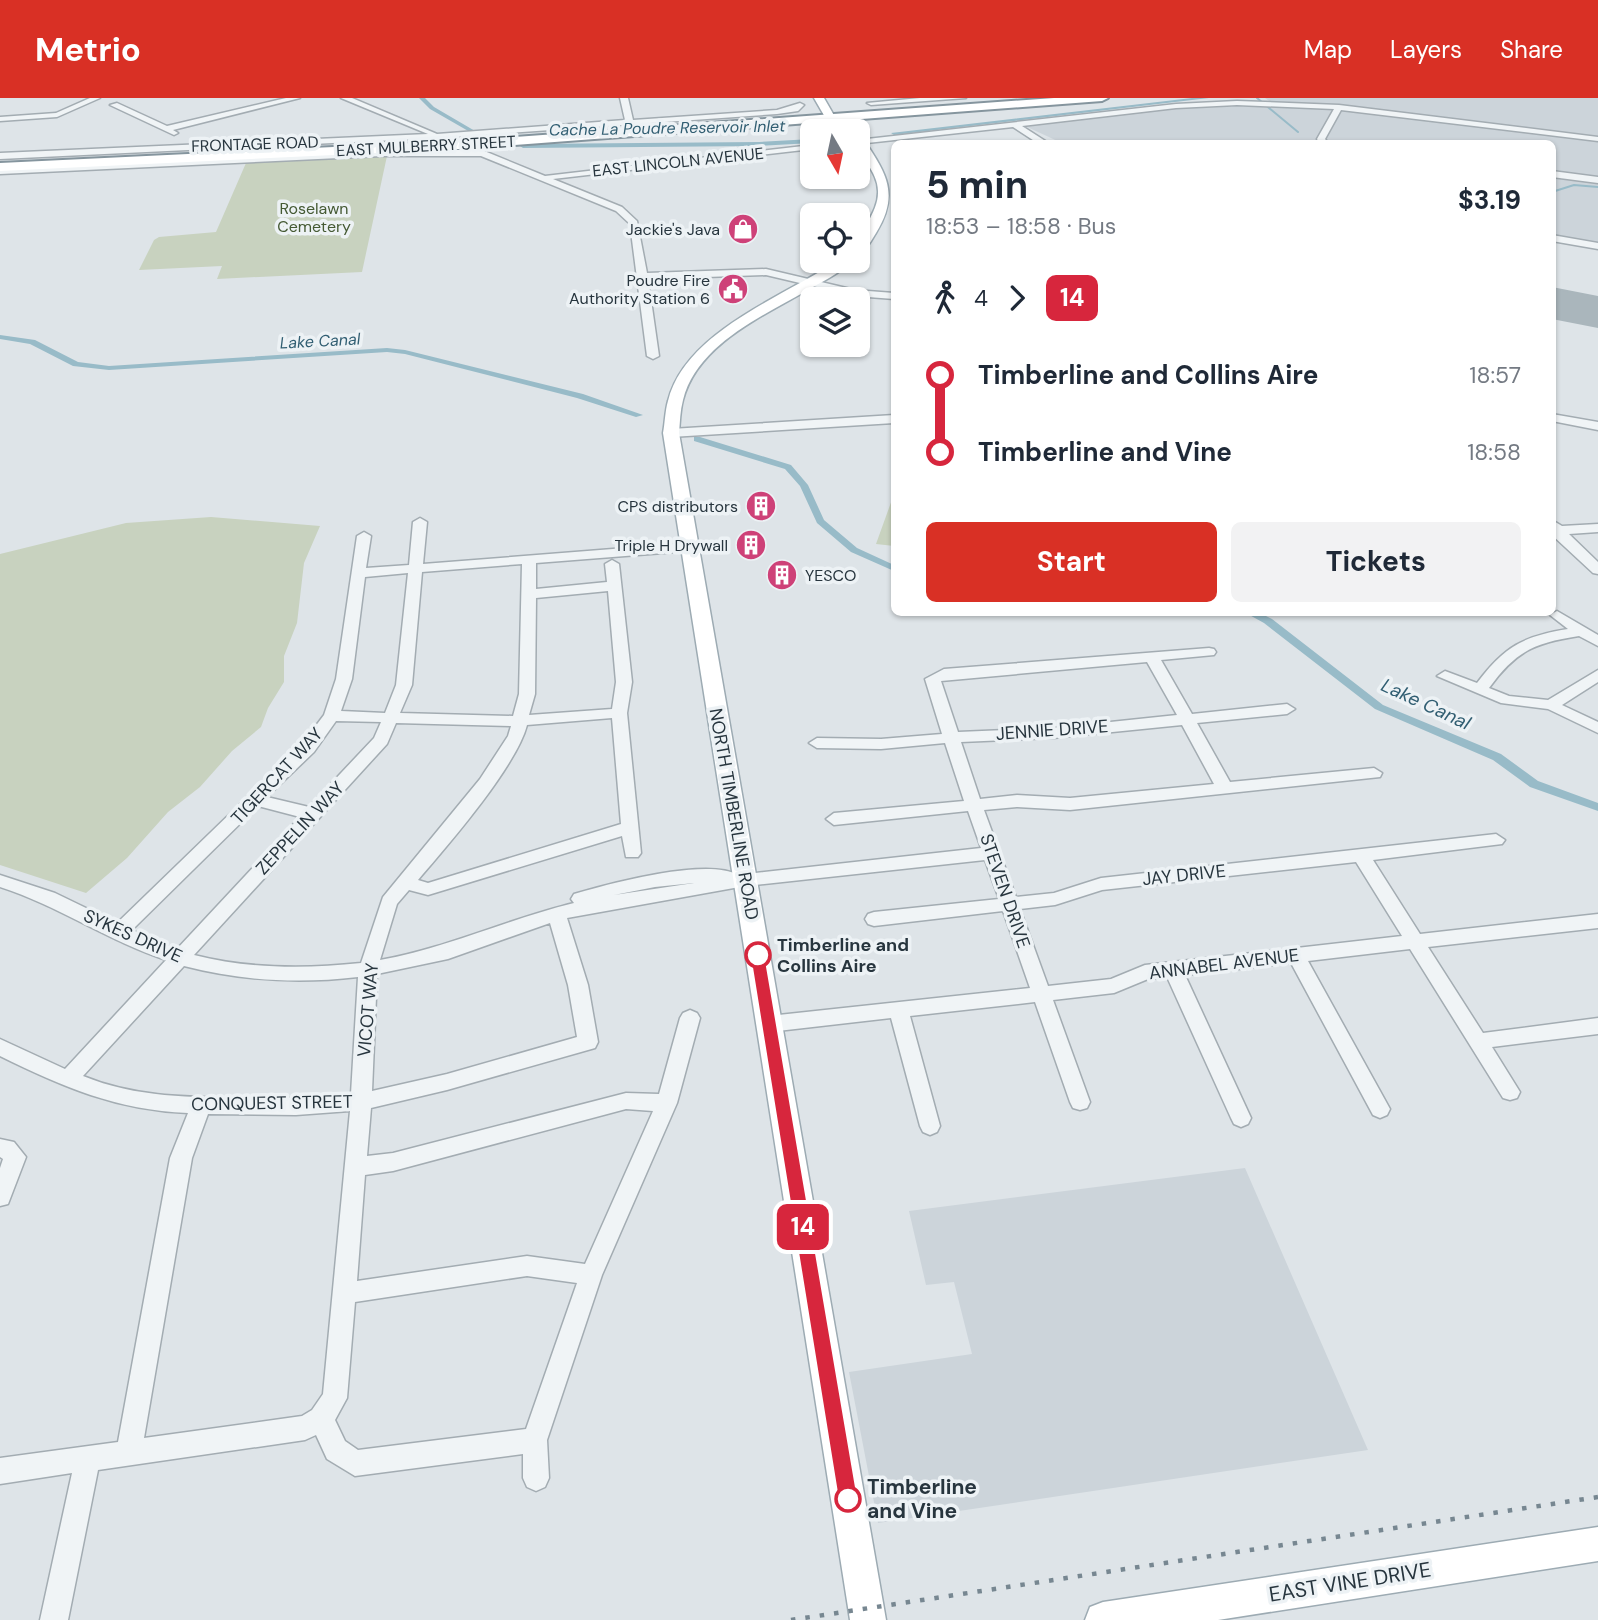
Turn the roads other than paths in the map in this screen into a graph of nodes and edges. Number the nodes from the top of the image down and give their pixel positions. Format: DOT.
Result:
graph roads {
  1 [pos="88,98"];
  2 [pos="95,98"];
  3 [pos="296,98"];
  4 [pos="345,98"];
  5 [pos="624,98"];
  6 [pos="632,98"];
  7 [pos="813,98"];
  8 [pos="818,98"];
  9 [pos="1040,98"];
  10 [pos="1102,98"];
  11 [pos="983,102"];
  12 [pos="870,103"];
  13 [pos="962,103"];
  14 [pos="114,105"];
  15 [pos="800,105"];
  16 [pos="1339,107"];
  17 [pos="839,118"];
  18 [pos="0,119"];
  19 [pos="634,123"];
  20 [pos="701,124"];
  21 [pos="1014,124"];
  22 [pos="166,129"];
  23 [pos="1598,139"];
  24 [pos="538,140"];
  25 [pos="870,140"];
  26 [pos="1040,140"];
  27 [pos="1322,140"];
  28 [pos="450,144"];
  29 [pos="202,146"];
  30 [pos="800,148"];
  31 [pos="482,153"];
  32 [pos="0,156"];
  33 [pos="870,161"];
  34 [pos="0,167"];
  35 [pos="1556,175"];
  36 [pos="544,177"];
  37 [pos="1598,180"];
  38 [pos="871,186"];
  39 [pos="881,199"];
  40 [pos="870,233"];
  41 [pos="1556,239"];
  42 [pos="1598,246"];
  43 [pos="826,273"];
  44 [pos="643,276"];
  45 [pos="812,282"];
  46 [pos="891,296"];
  47 [pos="653,356"];
  48 [pos="1556,408"];
  49 [pos="1598,416"];
  50 [pos="1556,418"];
  51 [pos="891,419"];
  52 [pos="1598,426"];
  53 [pos="671,433"];
  54 [pos="420,523"];
  55 [pos="1598,528"];
  56 [pos="1556,529"];
  57 [pos="1556,531"];
  58 [pos="364,536"];
  59 [pos="689,547"];
  60 [pos="529,560"];
  61 [pos="612,564"];
  62 [pos="417,569"];
  63 [pos="1598,570"];
  64 [pos="359,573"];
  65 [pos="614,586"];
  66 [pos="529,594"];
  67 [pos="1557,615"];
  68 [pos="1581,631"];
  69 [pos="1598,642"];
  70 [pos="1209,652"];
  71 [pos="1152,657"];
  72 [pos="1598,675"];
  73 [pos="1445,676"];
  74 [pos="1480,690"];
  75 [pos="1551,705"];
  76 [pos="1287,709"];
  77 [pos="619,713"];
  78 [pos="332,716"];
  79 [pos="393,718"];
  80 [pos="1186,719"];
  81 [pos="520,721"];
  82 [pos="1598,728"];
  83 [pos="951,738"];
  84 [pos="817,743"];
  85 [pos="1374,773"];
  86 [pos="1224,788"];
  87 [pos="256,800"];
  88 [pos="974,805"];
  89 [pos="313,814"];
  90 [pos="834,819"];
  91 [pos="630,827"];
  92 [pos="1496,840"];
  93 [pos="632,853"];
  94 [pos="991,853"];
  95 [pos="1361,856"];
  96 [pos="745,880"];
  97 [pos="0,881"];
  98 [pos="406,883"];
  99 [pos="1009,904"];
  100 [pos="557,914"];
  101 [pos="874,919"];
  102 [pos="1598,921"];
  103 [pos="118,933"];
  104 [pos="1415,942"];
  105 [pos="1296,955"];
  106 [pos="179,958"];
  107 [pos="368,969"];
  108 [pos="1173,969"];
  109 [pos="1041,994"];
  110 [pos="899,1010"];
  111 [pos="690,1018"];
  112 [pos="769,1024"];
  113 [pos="1598,1026"];
  114 [pos="1478,1041"];
  115 [pos="0,1047"];
  116 [pos="68,1079"];
  117 [pos="1510,1092"];
  118 [pos="361,1101"];
  119 [pos="1080,1102"];
  120 [pos="667,1103"];
  121 [pos="201,1105"];
  122 [pos="1380,1110"];
  123 [pos="1241,1118"];
  124 [pos="930,1126"];
  125 [pos="3,1148"];
  126 [pos="355,1167"];
  127 [pos="0,1197"];
  128 [pos="591,1275"];
  129 [pos="345,1293"];
  130 [pos="321,1419"];
  131 [pos="535,1440"];
  132 [pos="129,1452"];
  133 [pos="88,1458"];
  134 [pos="0,1471"];
  135 [pos="536,1478"];
  136 [pos="1598,1544"];
  137 [pos="54,1620"];
  138 [pos="868,1620"];
  139 [pos="1103,1620"];
  1 -- 2 [label="street"];
  2 -- 18 [label="street"];
  3 -- 22 [label="street"];
  4 -- 28 [label="street"];
  5 -- 19 [label="street"];
  6 -- 19 [label="street"];
  7 -- 20 [label="highway"];
  8 -- 17 [label="main road"];
  9 -- 11 [label="highway, EAST MULBERRY STREET"];
  10 -- 13 [label="highway"];
  11 -- 17 [label="highway, EAST MULBERRY STREET"];
  12 -- 13 [label="street"];
  13 -- 17 [label="highway"];
  14 -- 22 [label="street"];
  15 -- 19 [label="street, FRONTAGE ROAD"];
  16 -- 21 [label="street"];
  16 -- 23 [label="street"];
  16 -- 27 [label="street"];
  17 -- 20 [label="highway, EAST MULBERRY STREET"];
  17 -- 24 [label="highway, EAST MULBERRY STREET"];
  19 -- 28 [label="street, FRONTAGE ROAD"];
  20 -- 28 [label="highway, EAST MULBERRY STREET"];
  21 -- 25 [label="street"];
  21 -- 26 [label="street"];
  22 -- 29 [label="street"];
  24 -- 28 [label="highway, EAST MULBERRY STREET"];
  24 -- 31 [label="highway"];
  28 -- 29 [label="street, FRONTAGE ROAD"];
  28 -- 31 [label="street"];
  28 -- 34 [label="highway, EAST MULBERRY STREET"];
  29 -- 32 [label="street, FRONTAGE ROAD"];
  30 -- 36 [label="street, EAST LINCOLN AVENUE"];
  31 -- 36 [label="street"];
  33 -- 39 [label="main road"];
  35 -- 37 [label="street"];
  36 -- 44 [label="street"];
  38 -- 39 [label="main road"];
  39 -- 40 [label="main road"];
  41 -- 42 [label="street"];
  43 -- 45 [label="main road, NORTH TIMBERLINE ROAD"];
  44 -- 45 [label="street"];
  44 -- 47 [label="street"];
  45 -- 46 [label="street"];
  45 -- 53 [label="main road, NORTH TIMBERLINE ROAD"];
  48 -- 49 [label="street"];
  50 -- 52 [label="street"];
  51 -- 53 [label="street"];
  53 -- 59 [label="main road, NORTH TIMBERLINE ROAD"];
  54 -- 62 [label="street, ZEPPELIN WAY"];
  55 -- 56 [label="street"];
  57 -- 63 [label="street"];
  58 -- 64 [label="street, TIGERCAT WAY"];
  59 -- 60 [label="street"];
  59 -- 96 [label="main road, NORTH TIMBERLINE ROAD"];
  60 -- 62 [label="street"];
  60 -- 66 [label="street, VICOT WAY"];
  61 -- 65 [label="street"];
  62 -- 64 [label="street"];
  62 -- 79 [label="street, ZEPPELIN WAY"];
  64 -- 78 [label="street, TIGERCAT WAY"];
  65 -- 66 [label="street"];
  65 -- 77 [label="street"];
  66 -- 81 [label="street, VICOT WAY"];
  67 -- 68 [label="street"];
  68 -- 69 [label="street"];
  68 -- 74 [label="street"];
  70 -- 71 [label="street"];
  71 -- 80 [label="street"];
  71 -- 83 [label="street, STEVEN DRIVE"];
  72 -- 75 [label="street"];
  73 -- 74 [label="street"];
  74 -- 75 [label="street"];
  75 -- 82 [label="street"];
  76 -- 80 [label="street, JENNIE DRIVE"];
  77 -- 81 [label="street"];
  77 -- 91 [label="street"];
  78 -- 79 [label="street"];
  78 -- 87 [label="street, TIGERCAT WAY"];
  79 -- 81 [label="street"];
  79 -- 89 [label="street, ZEPPELIN WAY"];
  80 -- 83 [label="street, JENNIE DRIVE"];
  80 -- 86 [label="street"];
  81 -- 98 [label="street, VICOT WAY"];
  83 -- 84 [label="street, JENNIE DRIVE"];
  83 -- 88 [label="street, STEVEN DRIVE"];
  85 -- 86 [label="street"];
  86 -- 88 [label="street"];
  87 -- 89 [label="street"];
  87 -- 103 [label="street, TIGERCAT WAY"];
  88 -- 90 [label="street"];
  88 -- 94 [label="street, STEVEN DRIVE"];
  89 -- 106 [label="street, ZEPPELIN WAY"];
  91 -- 93 [label="street"];
  91 -- 98 [label="street"];
  92 -- 95 [label="street, JAY DRIVE"];
  94 -- 96 [label="street, SYKES DRIVE"];
  94 -- 99 [label="street, STEVEN DRIVE"];
  95 -- 99 [label="street, JAY DRIVE"];
  95 -- 104 [label="street"];
  96 -- 100 [label="street, SYKES DRIVE"];
  96 -- 112 [label="main road, NORTH TIMBERLINE ROAD"];
  97 -- 103 [label="street, SYKES DRIVE"];
  98 -- 107 [label="street, VICOT WAY"];
  99 -- 101 [label="street, JAY DRIVE"];
  99 -- 109 [label="street, STEVEN DRIVE"];
  100 -- 107 [label="street, SYKES DRIVE"];
  100 -- 118 [label="street, CONQUEST STREET"];
  102 -- 104 [label="street, ANNABEL AVENUE"];
  103 -- 106 [label="street, SYKES DRIVE"];
  104 -- 105 [label="street, ANNABEL AVENUE"];
  104 -- 114 [label="street"];
  105 -- 108 [label="street, ANNABEL AVENUE"];
  105 -- 122 [label="street"];
  106 -- 107 [label="street, SYKES DRIVE"];
  106 -- 116 [label="street, ZEPPELIN WAY"];
  107 -- 118 [label="street, VICOT WAY"];
  108 -- 109 [label="street, ANNABEL AVENUE"];
  108 -- 123 [label="street"];
  109 -- 110 [label="street, ANNABEL AVENUE"];
  109 -- 119 [label="street, STEVEN DRIVE"];
  110 -- 112 [label="street, ANNABEL AVENUE"];
  110 -- 124 [label="street"];
  111 -- 120 [label="street"];
  112 -- 138 [label="main road, NORTH TIMBERLINE ROAD"];
  113 -- 114 [label="street"];
  114 -- 117 [label="street"];
  115 -- 116 [label="street, CONQUEST STREET"];
  116 -- 121 [label="street, CONQUEST STREET"];
  118 -- 121 [label="street, CONQUEST STREET"];
  118 -- 126 [label="street, VICOT WAY"];
  120 -- 126 [label="street"];
  120 -- 128 [label="street"];
  121 -- 132 [label="street"];
  125 -- 127 [label="street"];
  126 -- 129 [label="street, VICOT WAY"];
  128 -- 129 [label="street"];
  128 -- 131 [label="street"];
  129 -- 130 [label="street, VICOT WAY"];
  130 -- 131 [label="street"];
  130 -- 132 [label="street"];
  131 -- 135 [label="street"];
  132 -- 133 [label="street"];
  133 -- 134 [label="street"];
  133 -- 137 [label="street"];
  136 -- 139 [label="main road, EAST VINE DRIVE"];
}
